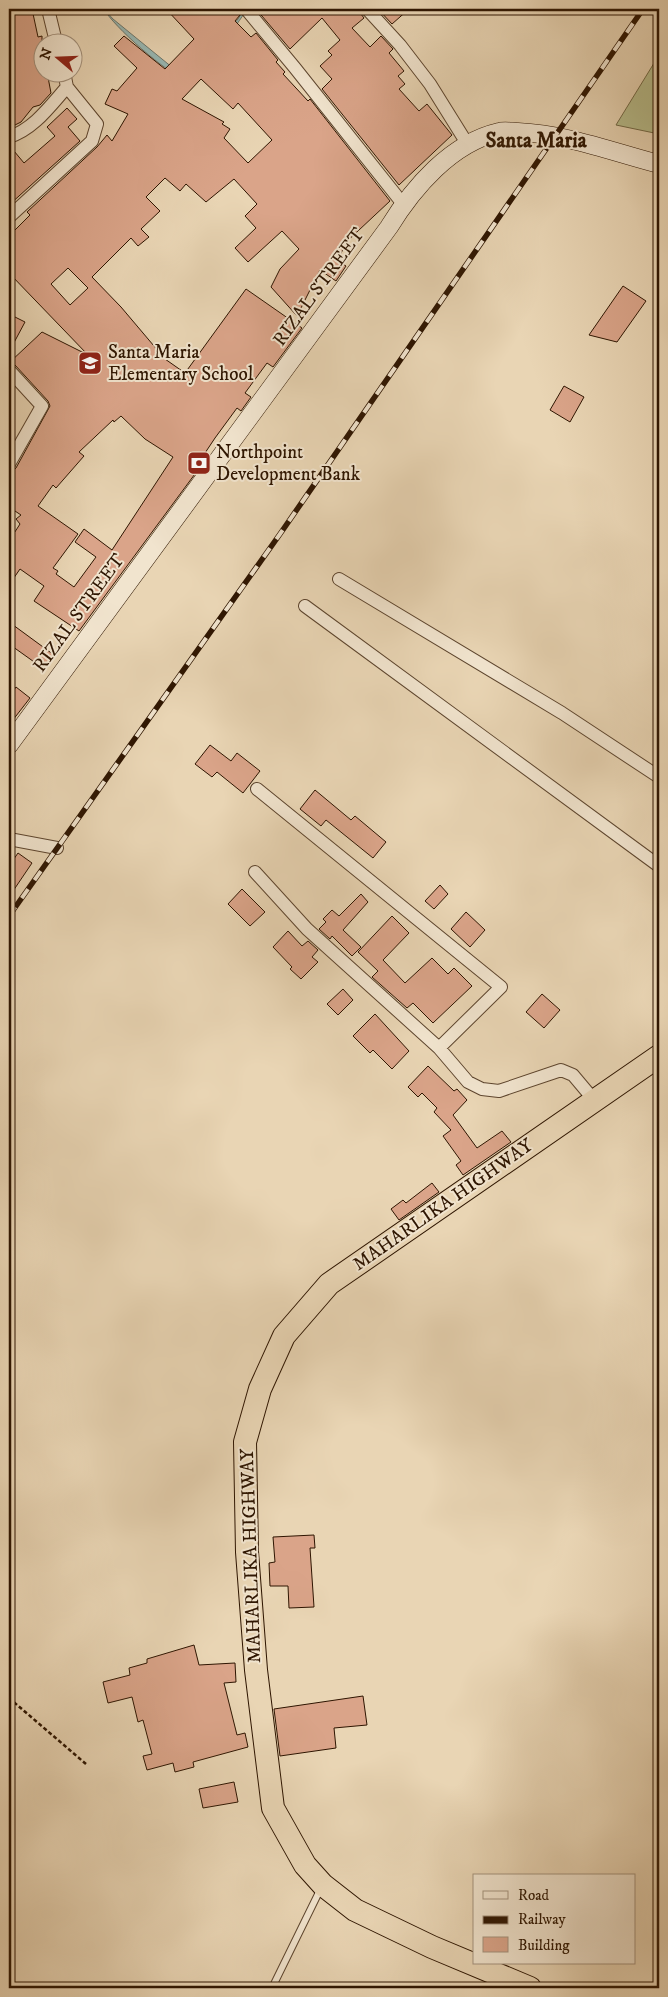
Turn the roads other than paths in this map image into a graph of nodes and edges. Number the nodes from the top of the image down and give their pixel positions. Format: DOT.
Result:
graph roads {
  1 [pos="48,9"];
  2 [pos="367,9"];
  3 [pos="249,12"];
  4 [pos="54,32"];
  5 [pos="66,82"];
  6 [pos="67,87"];
  7 [pos="9,137"];
  8 [pos="468,145"];
  9 [pos="659,164"];
  10 [pos="403,204"];
  11 [pos="9,217"];
  12 [pos="9,370"];
  13 [pos="9,464"];
  14 [pos="340,579"];
  15 [pos="305,606"];
  16 [pos="10,741"];
  17 [pos="659,777"];
  18 [pos="258,789"];
  19 [pos="9,839"];
  20 [pos="56,848"];
  21 [pos="659,866"];
  22 [pos="255,872"];
  23 [pos="439,1048"];
  24 [pos="659,1056"];
  25 [pos="594,1100"];
  26 [pos="323,1885"];
  27 [pos="272,1988"];
  28 [pos="530,1988"];
  1 -- 4 [label="street"];
  2 -- 8 [label="street"];
  3 -- 10 [label="street"];
  5 -- 6 [label="street"];
  6 -- 7 [label="street"];
  6 -- 11 [label="street"];
  8 -- 9 [label="street, RIZAL STREET"];
  8 -- 10 [label="street, RIZAL STREET"];
  10 -- 16 [label="street, RIZAL STREET"];
  12 -- 13 [label="street"];
  14 -- 17 [label="street"];
  15 -- 21 [label="street"];
  18 -- 23 [label="street"];
  19 -- 20 [label="street"];
  22 -- 23 [label="street"];
  23 -- 25 [label="street"];
  24 -- 25 [label="highway, MAHARLIKA HIGHWAY"];
  25 -- 26 [label="highway, MAHARLIKA HIGHWAY"];
  26 -- 27 [label="lane"];
  26 -- 28 [label="highway, MAHARLIKA HIGHWAY"];
}
